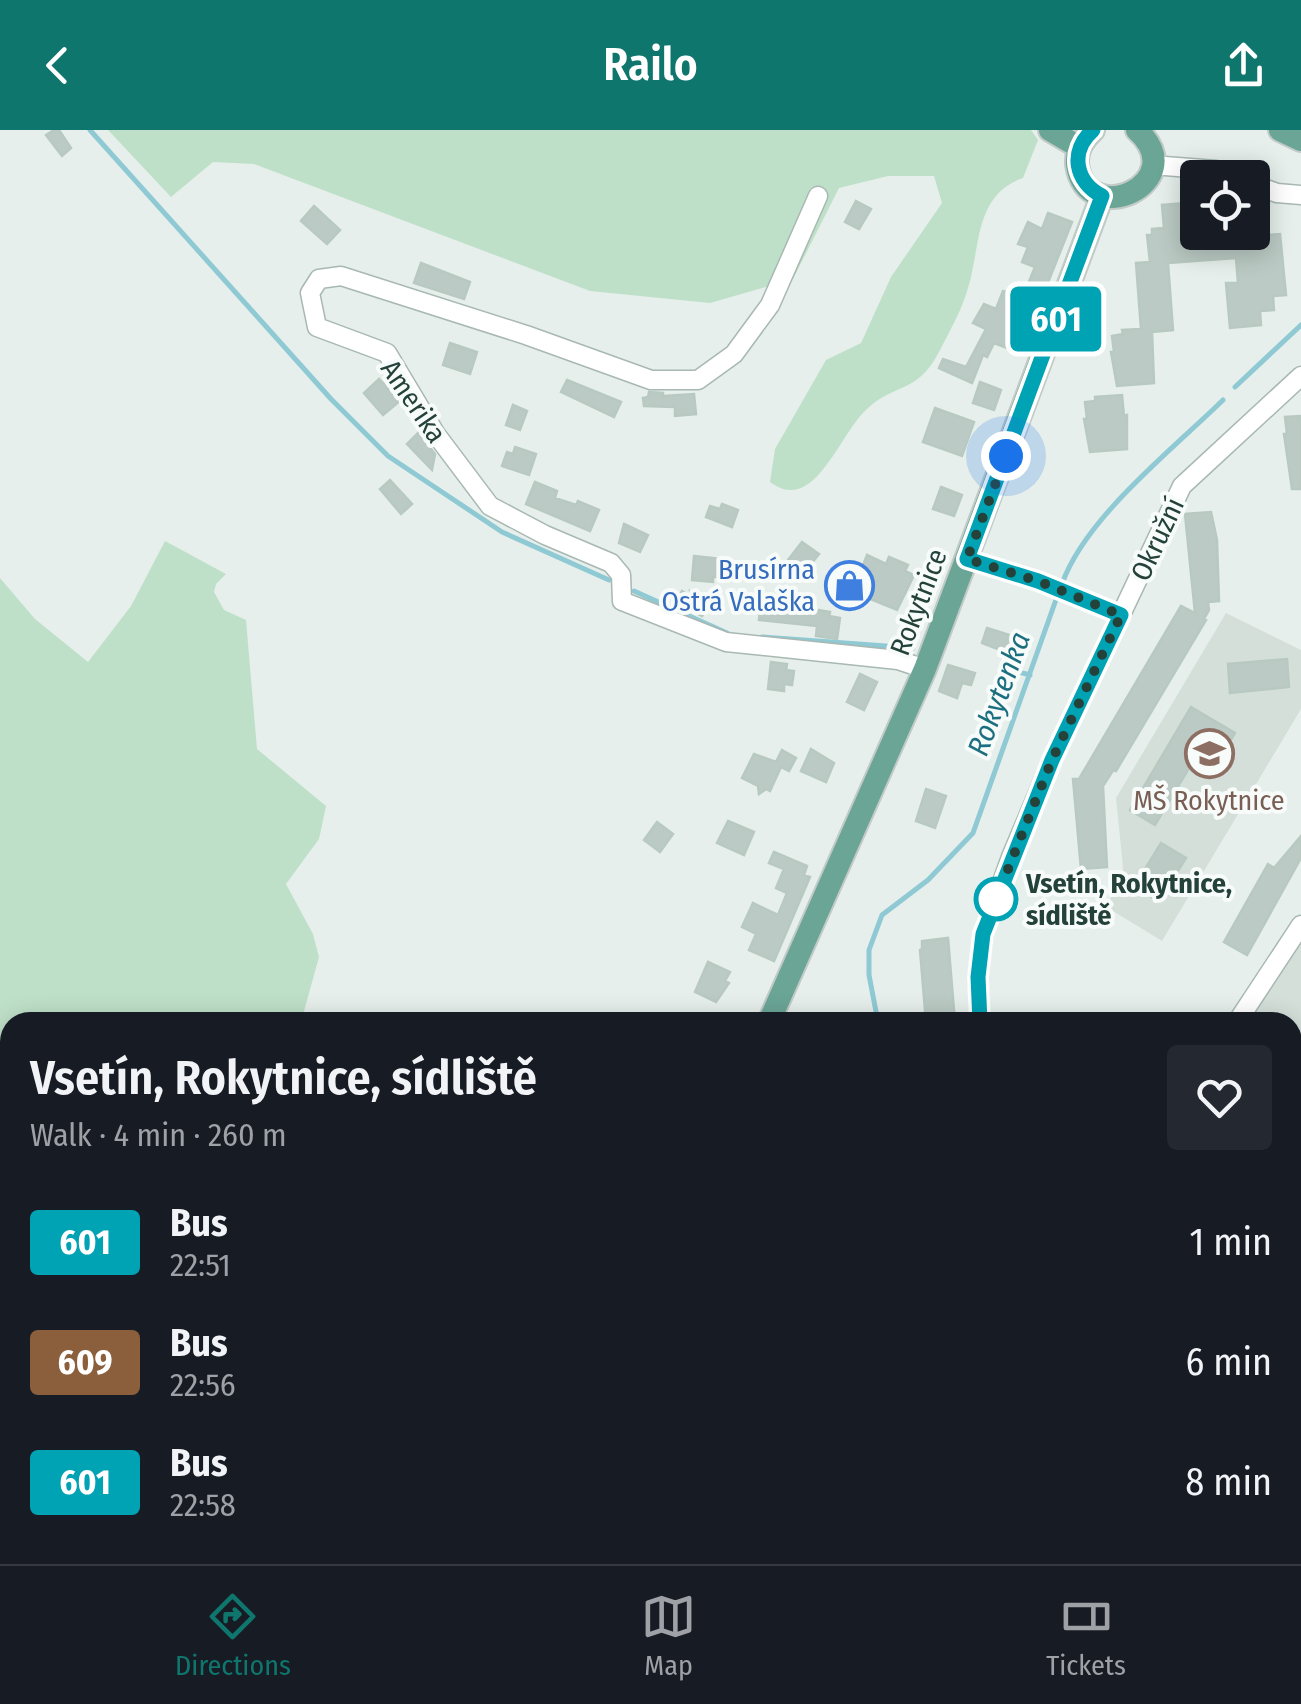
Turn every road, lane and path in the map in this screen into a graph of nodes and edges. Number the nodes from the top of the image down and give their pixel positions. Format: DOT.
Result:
graph roads {
  1 [pos="1050,130"];
  2 [pos="1137,130"];
  3 [pos="1280,130"];
  4 [pos="1086,139"];
  5 [pos="1301,140"];
  6 [pos="1152,165"];
  7 [pos="1180,167"];
  8 [pos="1270,190"];
  9 [pos="1301,195"];
  10 [pos="818,196"];
  11 [pos="1102,196"];
  12 [pos="1301,376"];
  13 [pos="967,559"];
  14 [pos="1121,615"];
  15 [pos="925,668"];
  16 [pos="1301,925"];
  17 [pos="773,1012"];
  18 [pos="980,1012"];
  19 [pos="1244,1012"];
  1 -- 4 [label="main road"];
  2 -- 6 [label="main road"];
  3 -- 5 [label="main road"];
  4 -- 11 [label="main road"];
  6 -- 7 [label="street"];
  6 -- 11 [label="main road"];
  8 -- 9 [label="street"];
  10 -- 15 [label="street, Amerika"];
  11 -- 13 [label="main road, Rokytnice"];
  12 -- 14 [label="street, Okružní"];
  13 -- 14 [label="street"];
  13 -- 15 [label="main road, Rokytnice"];
  14 -- 18 [label="street, Okružní"];
  15 -- 17 [label="main road, Rokytnice"];
  16 -- 19 [label="street"];
}
